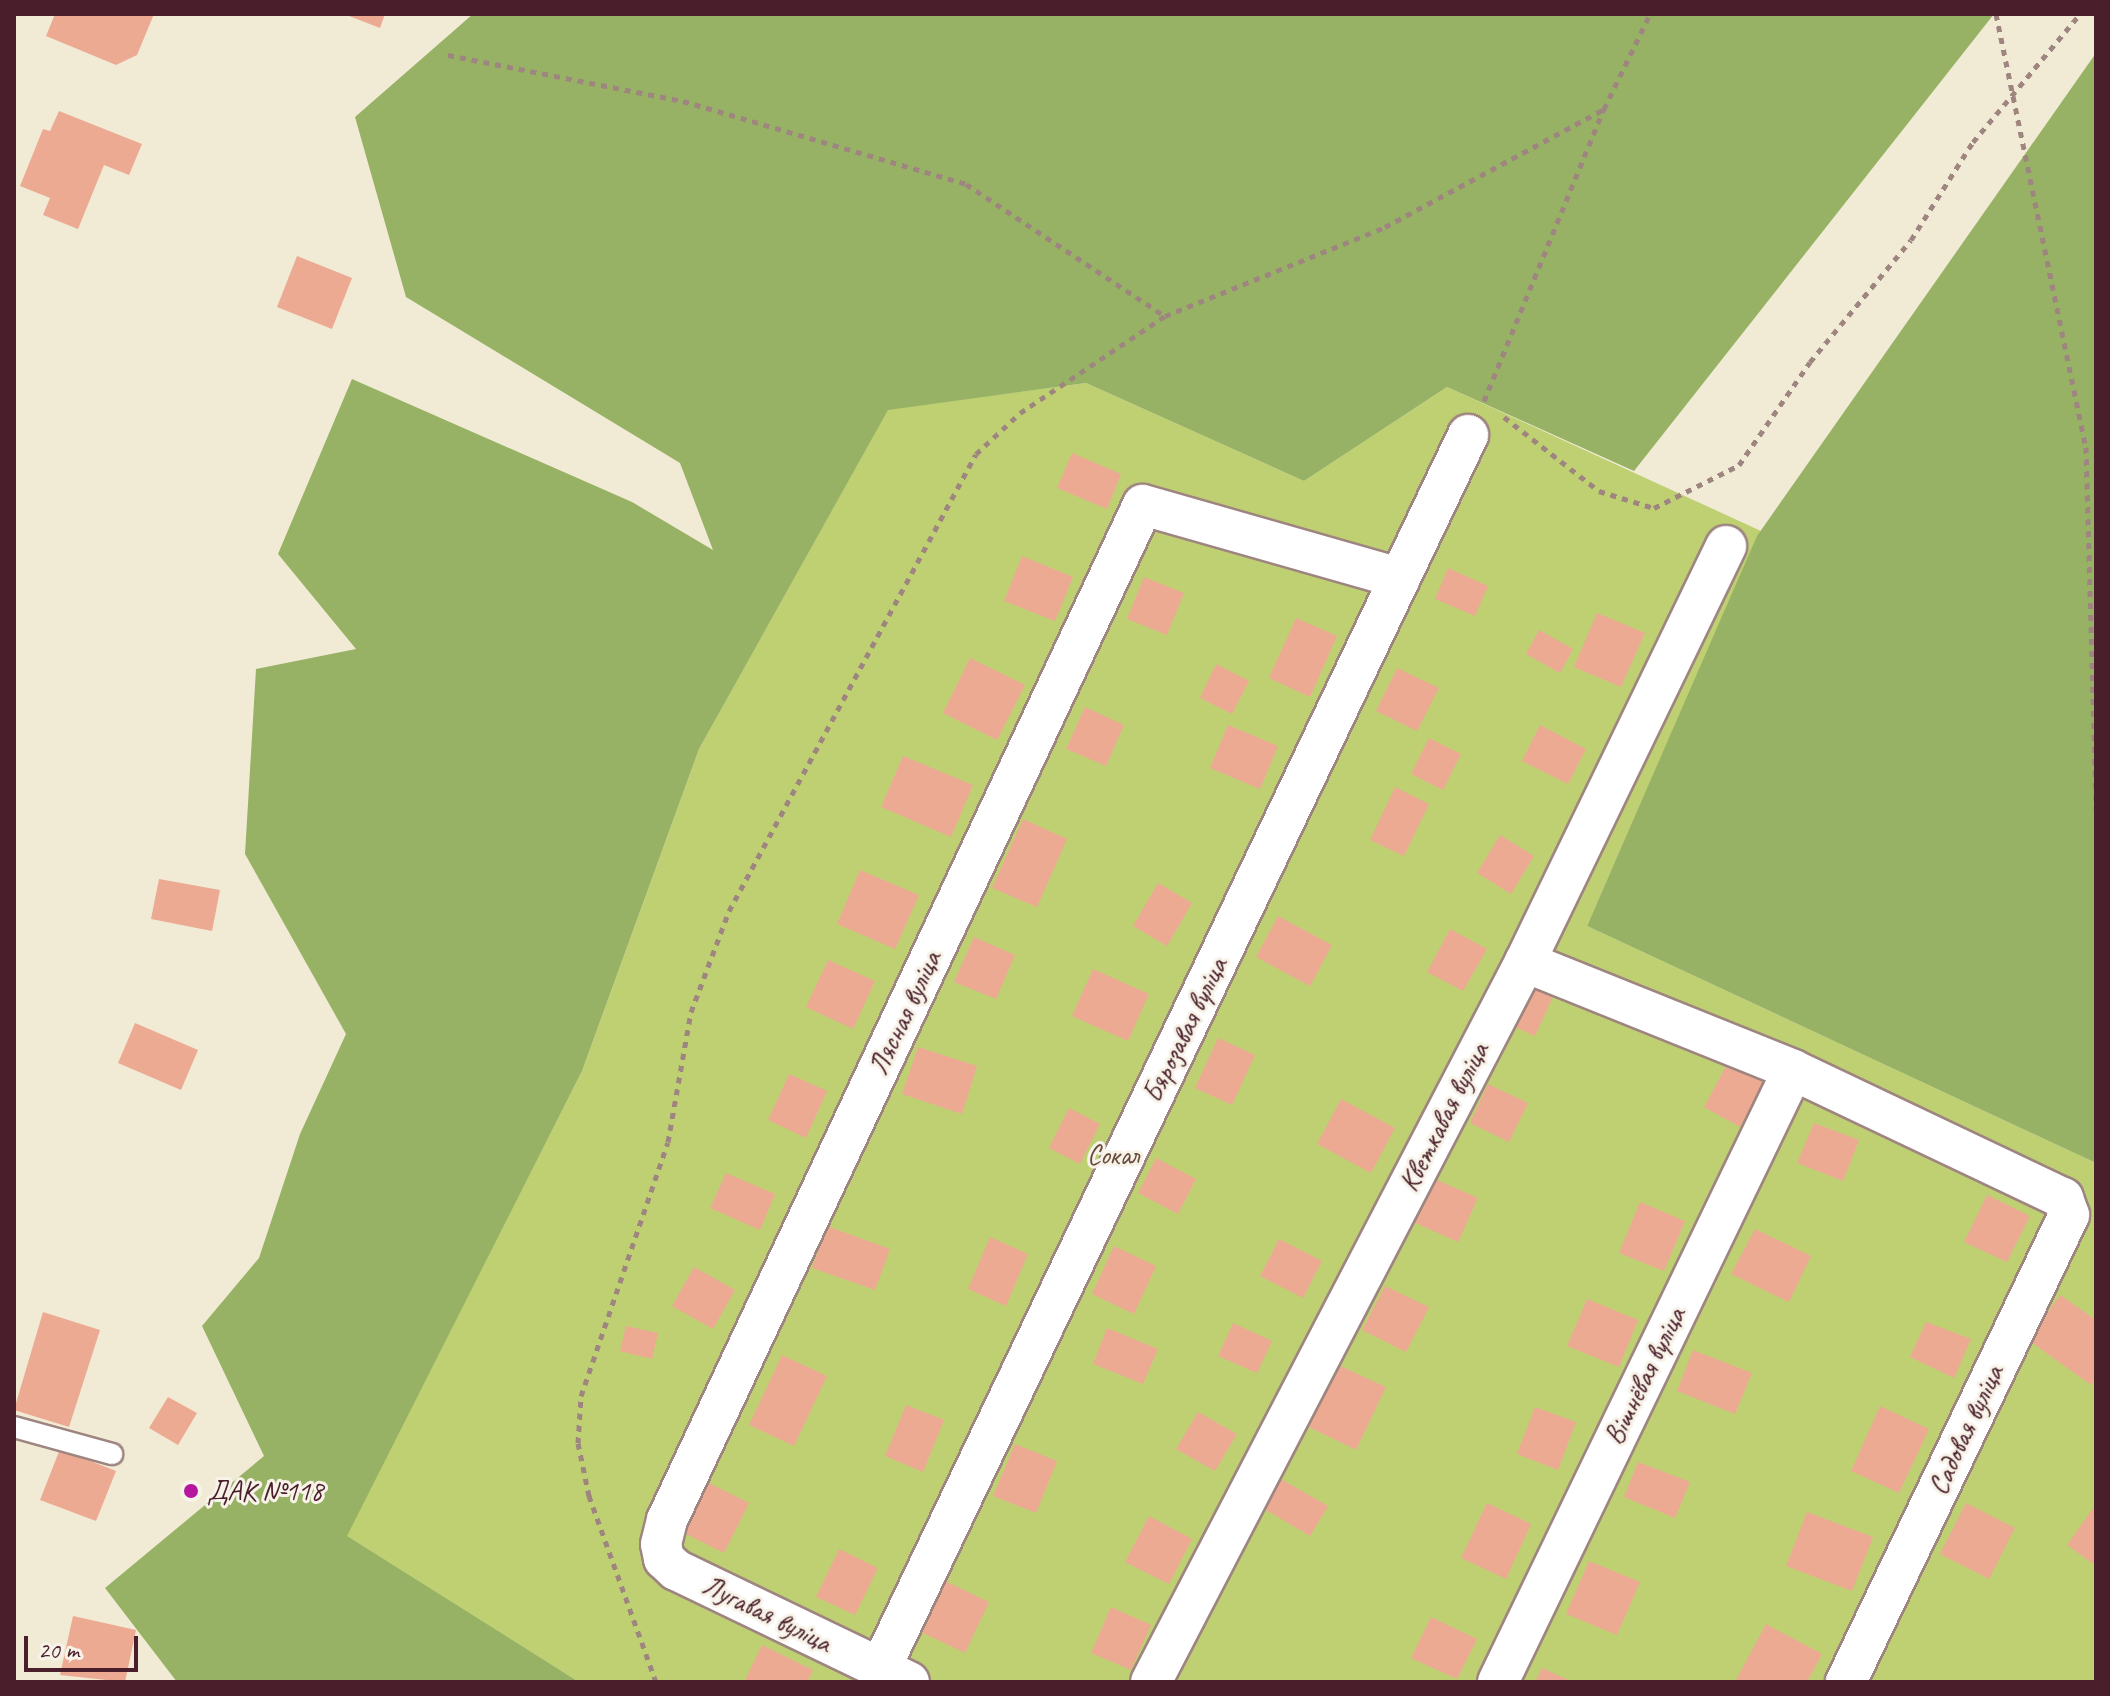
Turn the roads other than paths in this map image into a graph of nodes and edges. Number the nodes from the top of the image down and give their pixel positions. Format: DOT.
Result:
graph roads {
  1 [pos="1476,418"];
  2 [pos="1726,546"];
  3 [pos="1400,578"];
  4 [pos="1525,962"];
  5 [pos="1793,1070"];
  6 [pos="14,1427"];
  7 [pos="112,1454"];
  8 [pos="667,1520"];
  9 [pos="894,1675"];
  10 [pos="1151,1682"];
  11 [pos="1498,1682"];
  12 [pos="1846,1682"];
  1 -- 3 [label="street, Бярозавая вуліца"];
  2 -- 4 [label="street, Кветкавая вуліца"];
  3 -- 8 [label="street, Лясная вуліца"];
  3 -- 9 [label="street, Бярозавая вуліца"];
  4 -- 5 [label="street"];
  4 -- 10 [label="street, Кветкавая вуліца"];
  5 -- 11 [label="street, Вішнёвая вуліца"];
  5 -- 12 [label="street, Садовая вуліца"];
  6 -- 7 [label="lane"];
  8 -- 9 [label="street, Лугавая вуліца"];
}
